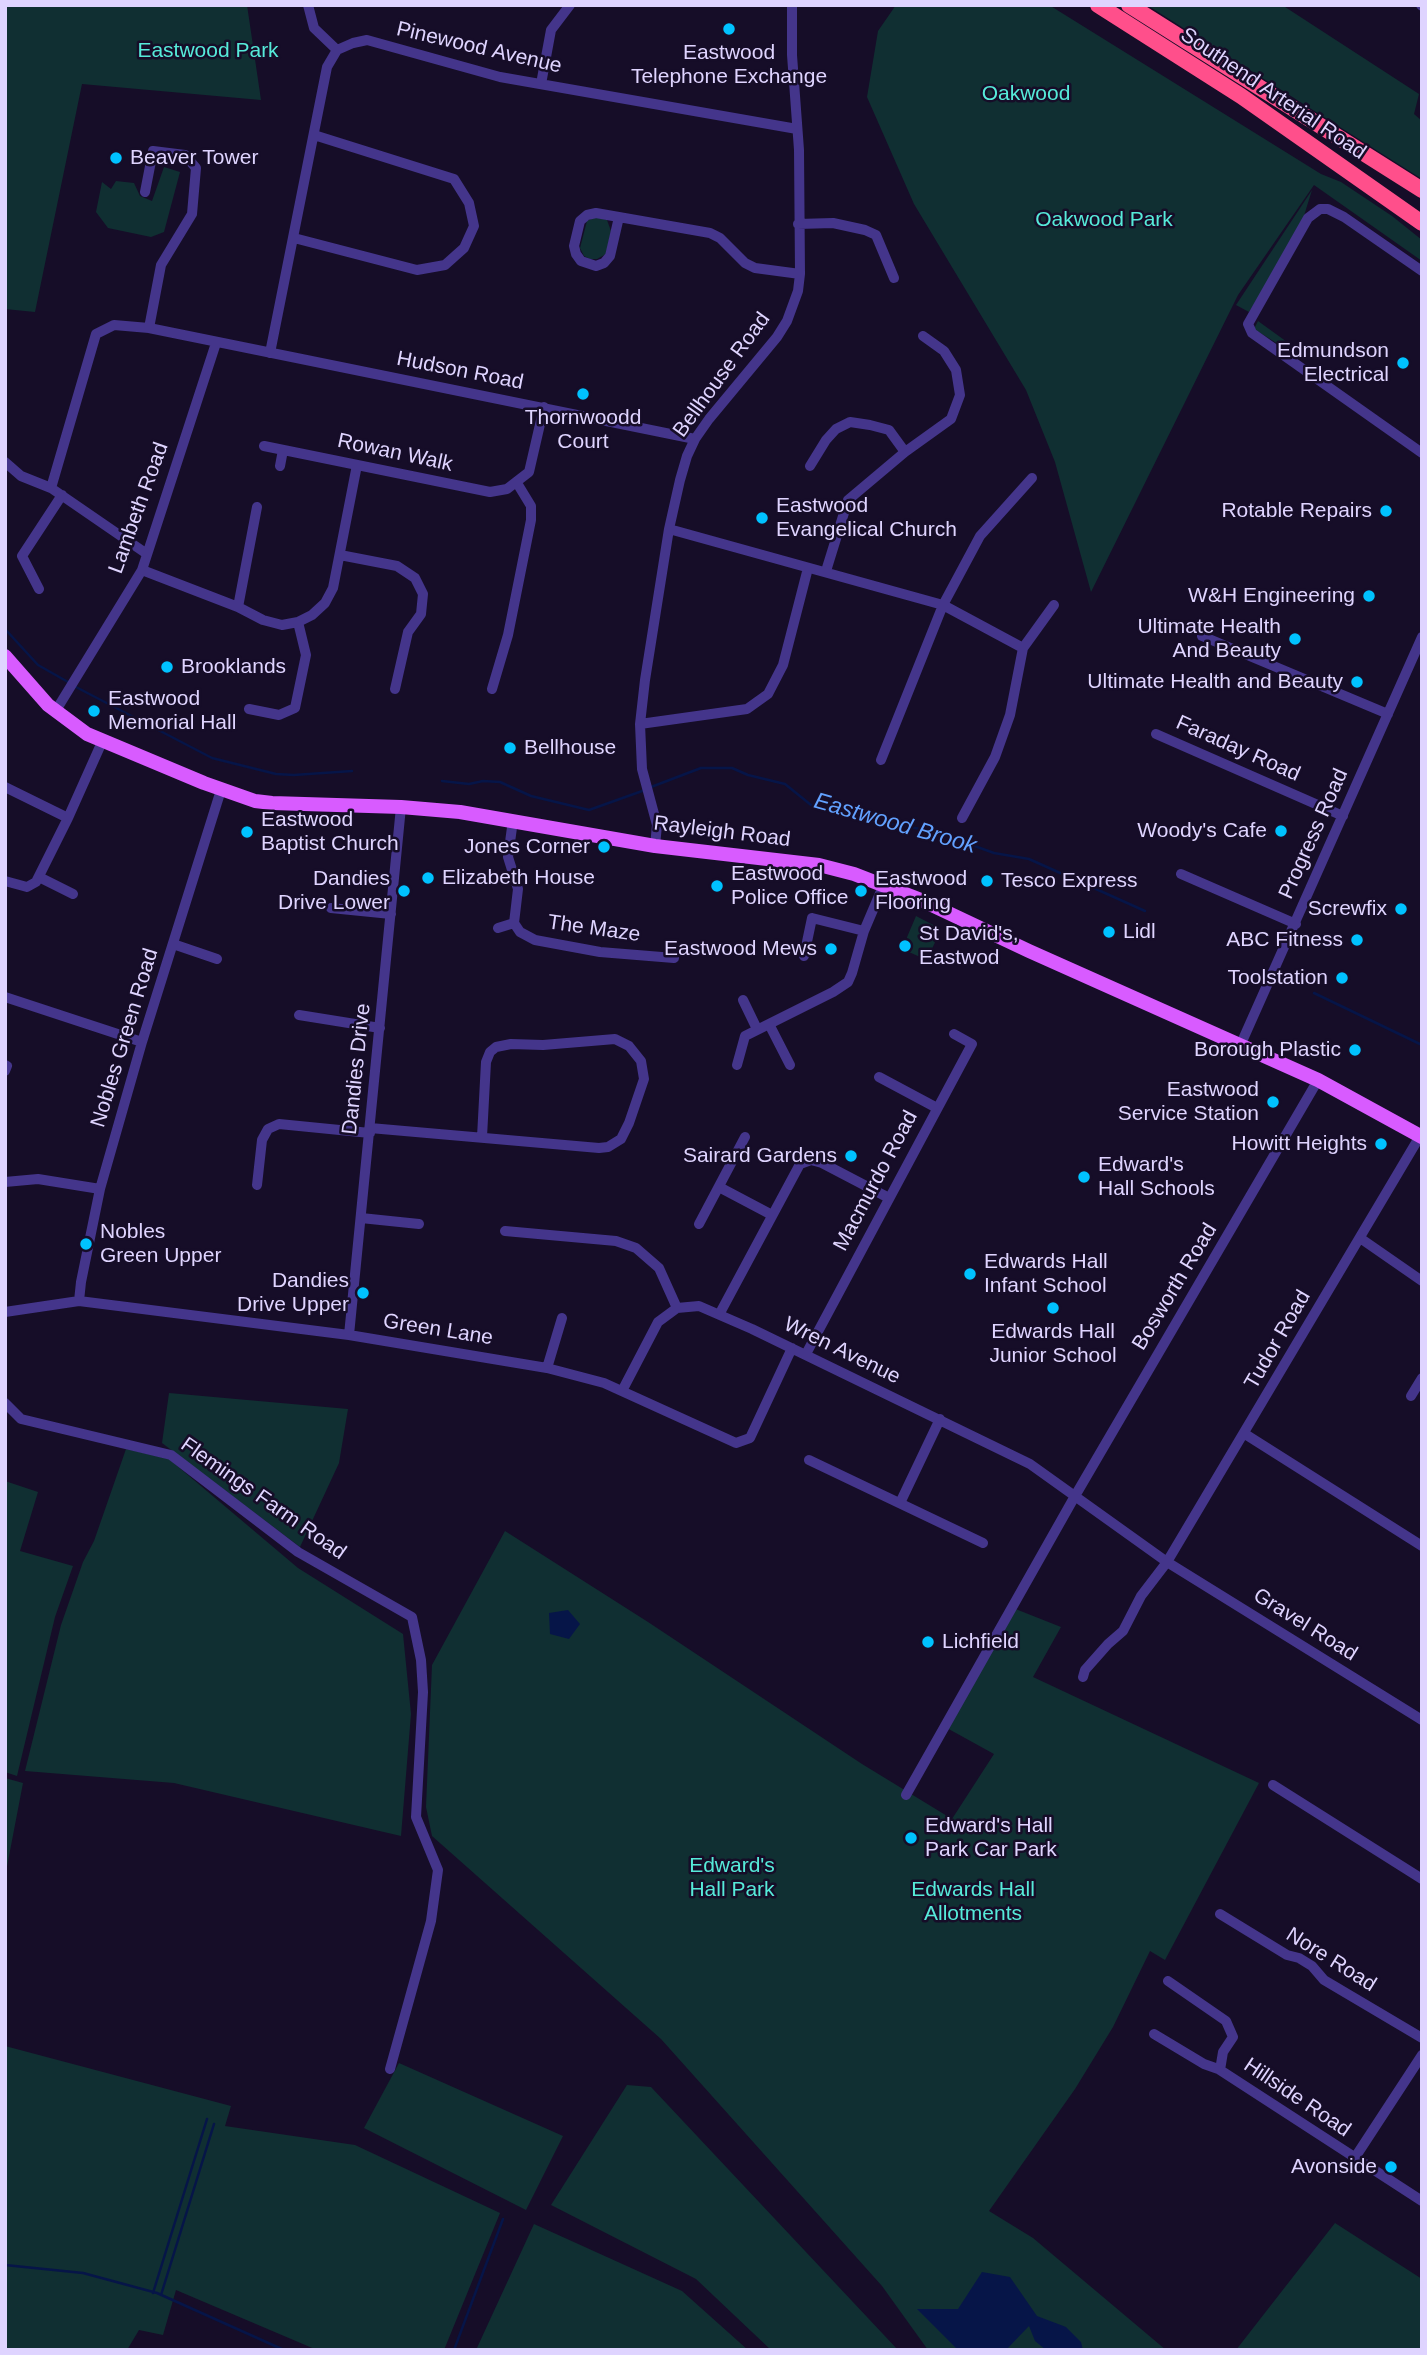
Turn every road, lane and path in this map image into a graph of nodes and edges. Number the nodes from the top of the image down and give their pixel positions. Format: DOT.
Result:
graph roads {
  1 [pos="308,5"];
  2 [pos="570,5"];
  3 [pos="792,5"];
  4 [pos="1098,5"];
  5 [pos="1129,5"];
  6 [pos="337,50"];
  7 [pos="541,84"];
  8 [pos="797,129"];
  9 [pos="314,135"];
  10 [pos="1422,190"];
  11 [pos="145,192"];
  12 [pos="619,217"];
  13 [pos="798,223"];
  14 [pos="1422,223"];
  15 [pos="294,237"];
  16 [pos="1422,271"];
  17 [pos="800,274"];
  18 [pos="894,278"];
  19 [pos="149,328"];
  20 [pos="923,336"];
  21 [pos="216,343"];
  22 [pos="270,353"];
  23 [pos="544,407"];
  24 [pos="695,439"];
  25 [pos="264,446"];
  26 [pos="283,450"];
  27 [pos="905,453"];
  28 [pos="1422,453"];
  29 [pos="5,462"];
  30 [pos="357,465"];
  31 [pos="280,466"];
  32 [pos="810,466"];
  33 [pos="1032,478"];
  34 [pos="517,483"];
  35 [pos="51,488"];
  36 [pos="62,495"];
  37 [pos="257,507"];
  38 [pos="669,529"];
  39 [pos="147,554"];
  40 [pos="340,555"];
  41 [pos="808,568"];
  42 [pos="142,570"];
  43 [pos="826,571"];
  44 [pos="39,589"];
  45 [pos="943,605"];
  46 [pos="1054,605"];
  47 [pos="238,607"];
  48 [pos="298,622"];
  49 [pos="1202,636"];
  50 [pos="1421,642"];
  51 [pos="1023,648"];
  52 [pos="5,656"];
  53 [pos="395,689"];
  54 [pos="492,690"];
  55 [pos="249,709"];
  56 [pos="55,712"];
  57 [pos="1388,715"];
  58 [pos="640,724"];
  59 [pos="1156,734"];
  60 [pos="102,742"];
  61 [pos="881,760"];
  62 [pos="5,787"];
  63 [pos="221,790"];
  64 [pos="401,807"];
  65 [pos="1343,816"];
  66 [pos="68,818"];
  67 [pos="962,818"];
  68 [pos="513,820"];
  69 [pos="655,846"];
  70 [pos="1181,874"];
  71 [pos="39,877"];
  72 [pos="5,881"];
  73 [pos="884,884"];
  74 [pos="73,894"];
  75 [pos="331,908"];
  76 [pos="391,914"];
  77 [pos="514,923"];
  78 [pos="1296,924"];
  79 [pos="498,928"];
  80 [pos="864,931"];
  81 [pos="173,944"];
  82 [pos="804,956"];
  83 [pos="674,958"];
  84 [pos="217,959"];
  85 [pos="5,997"];
  86 [pos="743,1000"];
  87 [pos="299,1015"];
  88 [pos="769,1024"];
  89 [pos="380,1028"];
  90 [pos="757,1029"];
  91 [pos="954,1034"];
  92 [pos="142,1042"];
  93 [pos="1241,1046"];
  94 [pos="5,1065"];
  95 [pos="737,1065"];
  96 [pos="790,1065"];
  97 [pos="5,1071"];
  98 [pos="880,1077"];
  99 [pos="1318,1080"];
  100 [pos="937,1108"];
  101 [pos="370,1130"];
  102 [pos="482,1137"];
  103 [pos="746,1137"];
  104 [pos="1421,1137"];
  105 [pos="5,1182"];
  106 [pos="257,1185"];
  107 [pos="719,1187"];
  108 [pos="100,1189"];
  109 [pos="889,1198"];
  110 [pos="772,1215"];
  111 [pos="361,1218"];
  112 [pos="419,1224"];
  113 [pos="699,1224"];
  114 [pos="505,1230"];
  115 [pos="1360,1238"];
  116 [pos="1422,1281"];
  117 [pos="79,1301"];
  118 [pos="677,1308"];
  119 [pos="5,1312"];
  120 [pos="720,1313"];
  121 [pos="562,1318"];
  122 [pos="349,1335"];
  123 [pos="792,1348"];
  124 [pos="806,1354"];
  125 [pos="547,1367"];
  126 [pos="1422,1378"];
  127 [pos="622,1391"];
  128 [pos="1411,1396"];
  129 [pos="5,1403"];
  130 [pos="940,1419"];
  131 [pos="1245,1434"];
  132 [pos="809,1460"];
  133 [pos="1075,1496"];
  134 [pos="901,1503"];
  135 [pos="983,1543"];
  136 [pos="1422,1546"];
  137 [pos="1167,1562"];
  138 [pos="1083,1677"];
  139 [pos="1422,1720"];
  140 [pos="1273,1785"];
  141 [pos="906,1795"];
  142 [pos="1422,1879"];
  143 [pos="1220,1914"];
  144 [pos="1168,1980"];
  145 [pos="1154,2034"];
  146 [pos="1422,2038"];
  147 [pos="1422,2055"];
  148 [pos="390,2069"];
  149 [pos="1221,2070"];
  150 [pos="1354,2159"];
  151 [pos="1422,2201"];
  1 -- 6 [label="street"];
  2 -- 7 [label="street"];
  3 -- 8 [label="street, Bellhouse Road"];
  4 -- 14 [label="highway, Southend Arterial Road"];
  5 -- 10 [label="highway, Southend Arterial Road"];
  6 -- 7 [label="street, Pinewood Avenue"];
  6 -- 9 [label="street"];
  7 -- 8 [label="street, Pinewood Avenue"];
  8 -- 13 [label="street, Bellhouse Road"];
  9 -- 15 [label="street"];
  9 -- 15 [label="street"];
  11 -- 19 [label="street"];
  12 -- 12 [label="street"];
  12 -- 17 [label="street"];
  13 -- 17 [label="street, Bellhouse Road"];
  13 -- 18 [label="street"];
  15 -- 22 [label="street"];
  16 -- 28 [label="street"];
  17 -- 24 [label="street, Bellhouse Road"];
  19 -- 21 [label="street, Hudson Road"];
  19 -- 35 [label="street, Hudson Road"];
  20 -- 27 [label="street"];
  21 -- 22 [label="street, Hudson Road"];
  21 -- 39 [label="street, Lambeth Road"];
  22 -- 23 [label="street, Hudson Road"];
  23 -- 24 [label="street, Hudson Road"];
  23 -- 34 [label="street"];
  24 -- 38 [label="street, Bellhouse Road"];
  25 -- 26 [label="street, Rowan Walk"];
  26 -- 30 [label="street, Rowan Walk"];
  26 -- 31 [label="street"];
  27 -- 32 [label="street"];
  27 -- 43 [label="street"];
  29 -- 35 [label="street"];
  30 -- 34 [label="street, Rowan Walk"];
  30 -- 40 [label="street"];
  33 -- 45 [label="street"];
  34 -- 54 [label="street"];
  35 -- 36 [label="street"];
  36 -- 39 [label="street"];
  36 -- 44 [label="street"];
  37 -- 47 [label="street"];
  38 -- 41 [label="street"];
  38 -- 58 [label="street, Bellhouse Road"];
  39 -- 42 [label="street, Lambeth Road"];
  40 -- 48 [label="street"];
  40 -- 53 [label="street"];
  41 -- 43 [label="street"];
  41 -- 58 [label="street"];
  42 -- 47 [label="street"];
  42 -- 56 [label="street, Lambeth Road"];
  43 -- 45 [label="street"];
  45 -- 51 [label="street"];
  45 -- 61 [label="street"];
  46 -- 51 [label="street"];
  47 -- 48 [label="street"];
  48 -- 55 [label="street"];
  49 -- 57 [label="street"];
  50 -- 57 [label="street, Progress Road"];
  51 -- 67 [label="street"];
  52 -- 56 [label="main road, Rayleigh Road"];
  56 -- 60 [label="main road, Rayleigh Road"];
  57 -- 65 [label="street, Progress Road"];
  58 -- 69 [label="street, Bellhouse Road"];
  59 -- 65 [label="street, Faraday Road"];
  60 -- 63 [label="main road, Rayleigh Road"];
  60 -- 66 [label="street"];
  62 -- 66 [label="street"];
  63 -- 64 [label="main road, Rayleigh Road"];
  63 -- 81 [label="street, Nobles Green Road"];
  64 -- 68 [label="main road, Rayleigh Road"];
  64 -- 76 [label="street, Dandies Drive"];
  65 -- 78 [label="street, Progress Road"];
  66 -- 71 [label="street"];
  68 -- 69 [label="main road, Rayleigh Road"];
  68 -- 77 [label="street"];
  69 -- 73 [label="main road, Rayleigh Road"];
  70 -- 78 [label="street"];
  71 -- 72 [label="street"];
  71 -- 74 [label="street"];
  73 -- 80 [label="street"];
  73 -- 93 [label="main road, Rayleigh Road"];
  75 -- 76 [label="street"];
  76 -- 89 [label="street, Dandies Drive"];
  77 -- 79 [label="street"];
  77 -- 83 [label="street, The Maze"];
  78 -- 93 [label="street, Progress Road"];
  80 -- 82 [label="street"];
  80 -- 88 [label="street"];
  81 -- 84 [label="street"];
  81 -- 92 [label="street, Nobles Green Road"];
  85 -- 92 [label="street"];
  86 -- 90 [label="street"];
  87 -- 89 [label="street"];
  88 -- 90 [label="street"];
  88 -- 96 [label="street"];
  89 -- 101 [label="street, Dandies Drive"];
  90 -- 95 [label="street"];
  91 -- 100 [label="street, Macmurdo Road"];
  92 -- 108 [label="street, Nobles Green Road"];
  93 -- 99 [label="main road, Rayleigh Road"];
  94 -- 97 [label="street"];
  98 -- 100 [label="street"];
  99 -- 104 [label="main road, Rayleigh Road"];
  99 -- 133 [label="street, Bosworth Road"];
  100 -- 109 [label="street, Macmurdo Road"];
  101 -- 102 [label="street"];
  101 -- 106 [label="street"];
  101 -- 111 [label="street, Dandies Drive"];
  102 -- 102 [label="street"];
  103 -- 107 [label="street"];
  104 -- 115 [label="street, Tudor Road"];
  105 -- 108 [label="street"];
  107 -- 110 [label="street"];
  107 -- 113 [label="street"];
  108 -- 117 [label="street, Nobles Green Road"];
  109 -- 110 [label="street"];
  109 -- 124 [label="street, Macmurdo Road"];
  110 -- 120 [label="street"];
  111 -- 112 [label="street"];
  111 -- 122 [label="street, Dandies Drive"];
  114 -- 118 [label="street"];
  115 -- 116 [label="street"];
  115 -- 131 [label="street, Tudor Road"];
  117 -- 119 [label="street, Green Lane"];
  117 -- 122 [label="street, Green Lane"];
  118 -- 120 [label="street, Wren Avenue"];
  118 -- 127 [label="street"];
  120 -- 123 [label="street, Wren Avenue"];
  121 -- 125 [label="street"];
  122 -- 125 [label="street, Green Lane"];
  123 -- 124 [label="street, Wren Avenue"];
  123 -- 127 [label="street, Green Lane"];
  124 -- 130 [label="street, Wren Avenue"];
  125 -- 127 [label="street, Green Lane"];
  126 -- 128 [label="street"];
  129 -- 148 [label="street, Flemings Farm Road"];
  130 -- 133 [label="street, Wren Avenue"];
  130 -- 134 [label="street"];
  131 -- 136 [label="street"];
  131 -- 137 [label="street, Tudor Road"];
  132 -- 134 [label="street"];
  133 -- 137 [label="street, Gravel Road"];
  133 -- 141 [label="street, Bosworth Road"];
  134 -- 135 [label="street"];
  137 -- 138 [label="street, Tudor Road"];
  137 -- 139 [label="street, Gravel Road"];
  140 -- 142 [label="street"];
  143 -- 146 [label="street, Nore Road"];
  144 -- 149 [label="street, Hillside Road"];
  145 -- 149 [label="street"];
  147 -- 150 [label="street"];
  149 -- 150 [label="street, Hillside Road"];
  150 -- 151 [label="street, Hillside Road"];
}
